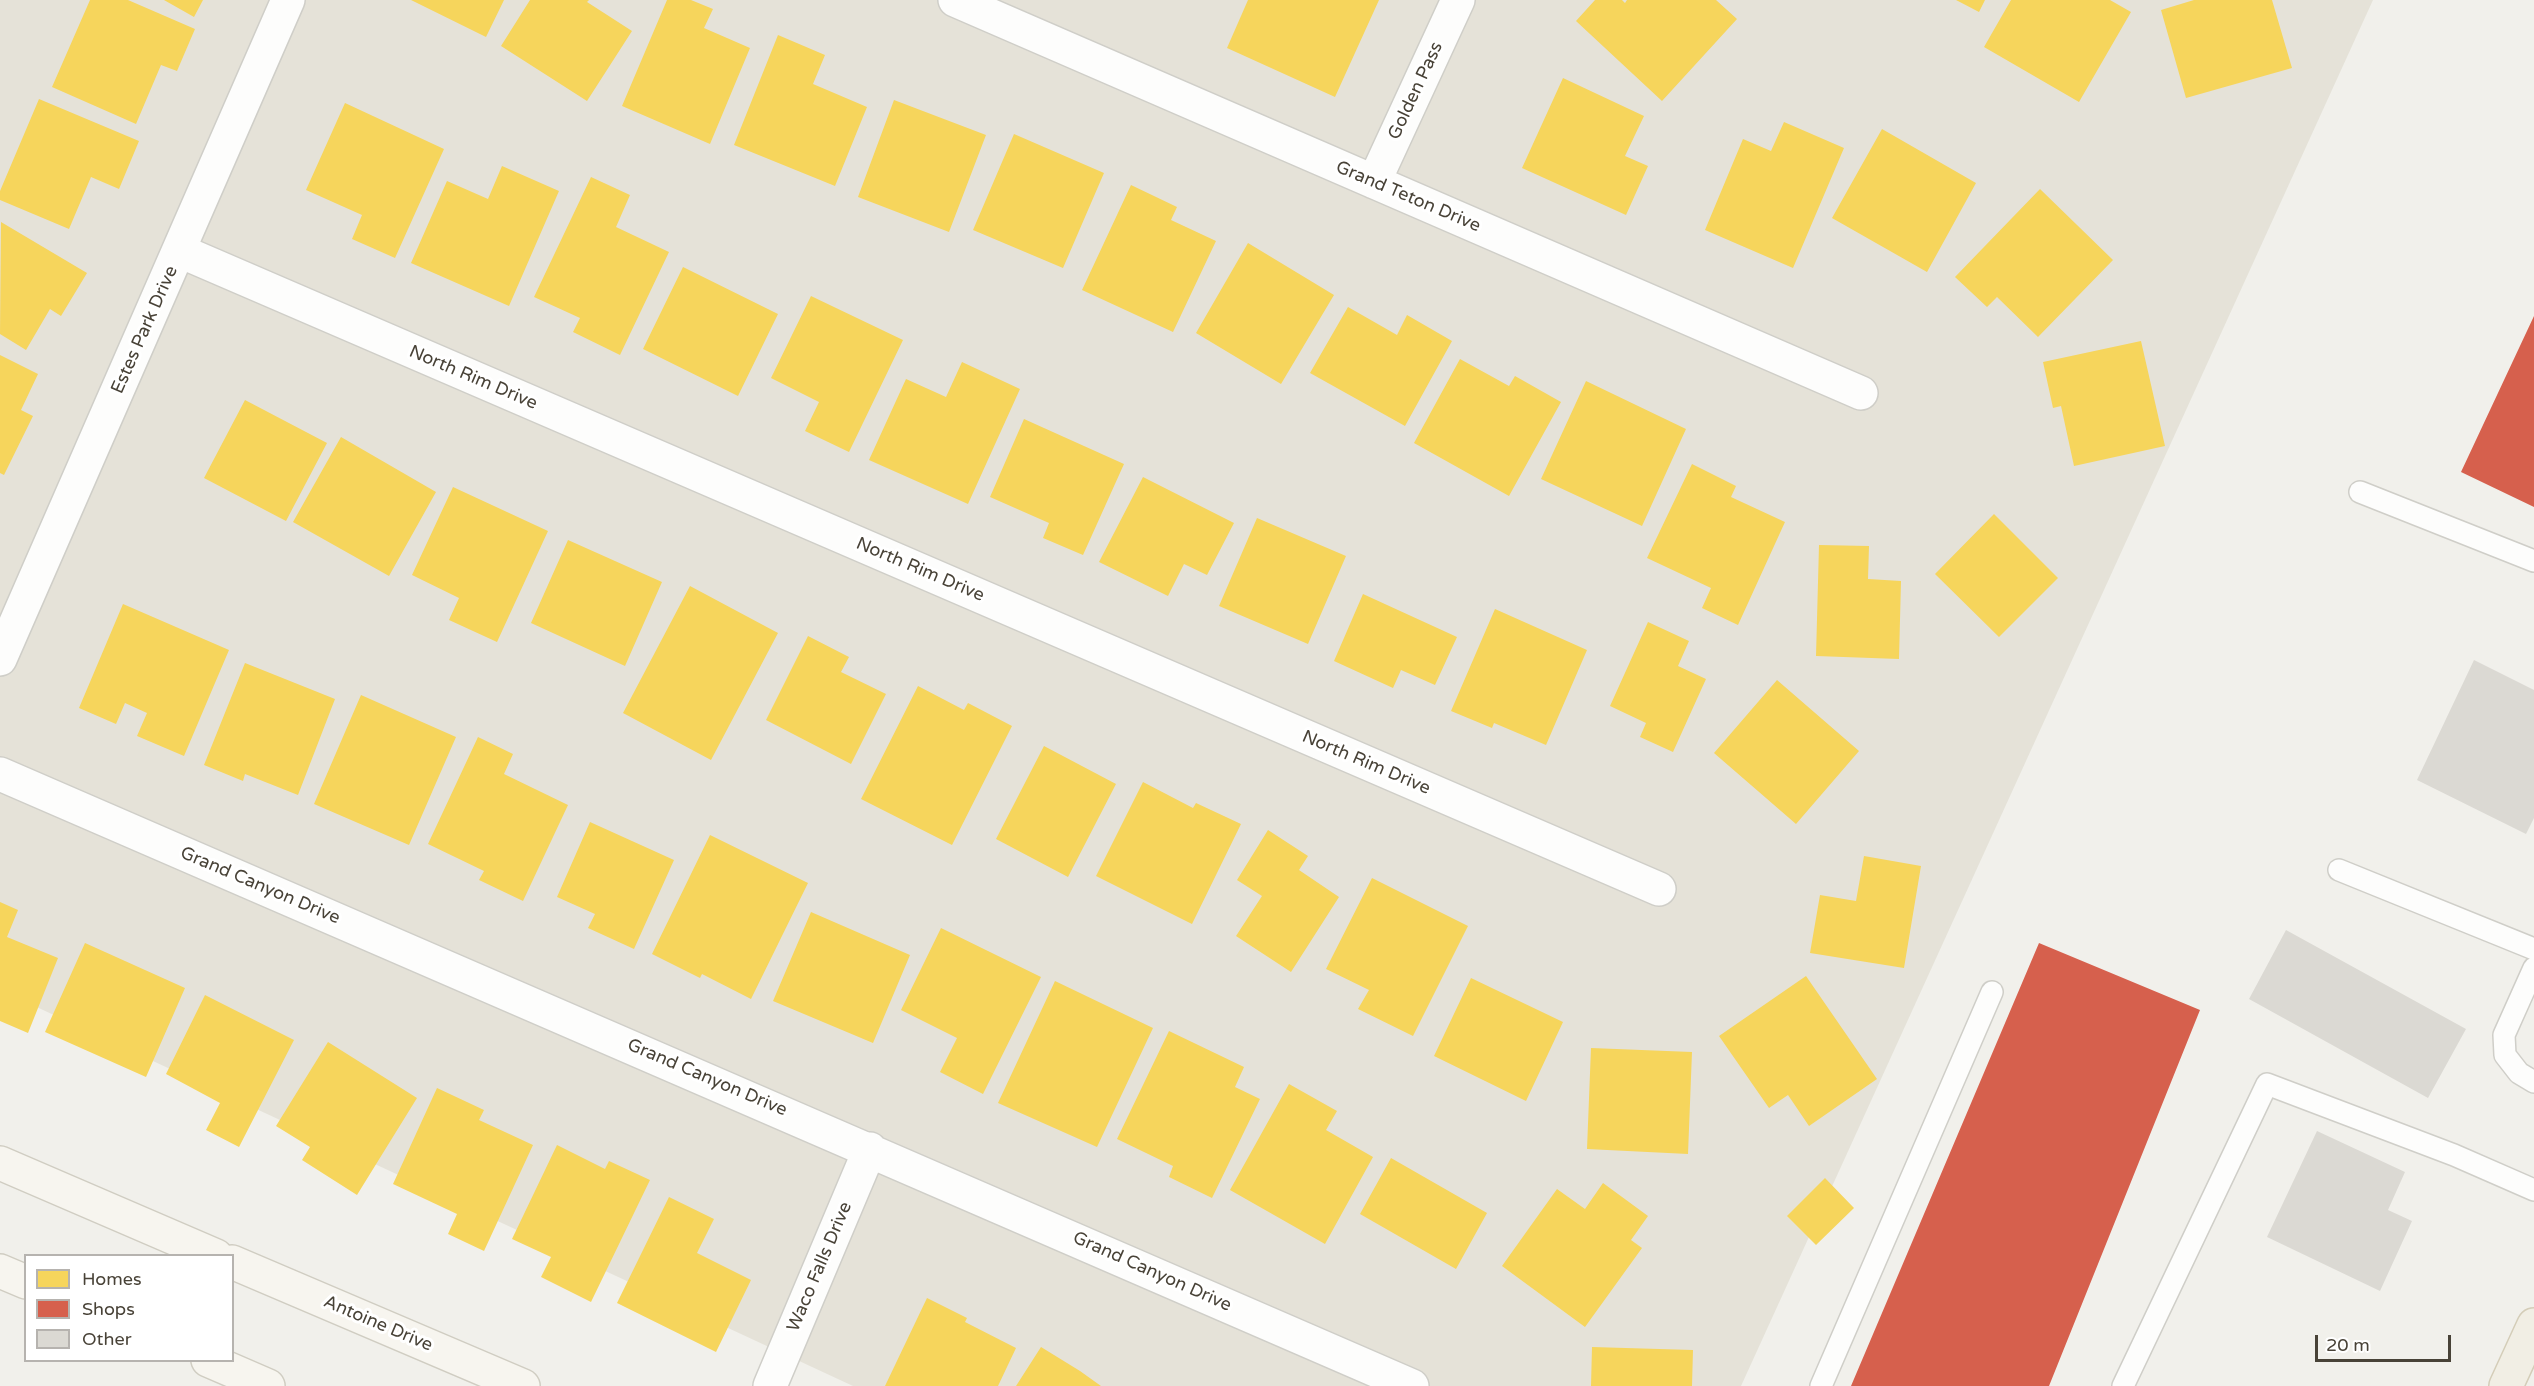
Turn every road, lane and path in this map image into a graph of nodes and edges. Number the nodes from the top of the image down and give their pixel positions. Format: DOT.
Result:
graph roads {
  1 [pos="288,0"];
  2 [pos="955,0"];
  3 [pos="1458,0"];
  4 [pos="1374,182"];
  5 [pos="180,251"];
  6 [pos="1861,393"];
  7 [pos="2360,492"];
  8 [pos="2534,561"];
  9 [pos="0,659"];
  10 [pos="0,774"];
  11 [pos="2339,870"];
  12 [pos="1659,889"];
  13 [pos="2534,949"];
  14 [pos="2534,968"];
  15 [pos="1992,992"];
  16 [pos="2534,1082"];
  17 [pos="870,1149"];
  18 [pos="0,1163"];
  19 [pos="2534,1190"];
  20 [pos="211,1254"];
  21 [pos="234,1264"];
  22 [pos="0,1272"];
  23 [pos="24,1281"];
  24 [pos="2534,1325"];
  25 [pos="213,1362"];
  26 [pos="268,1386"];
  27 [pos="523,1386"];
  28 [pos="770,1386"];
  29 [pos="1412,1386"];
  30 [pos="1821,1386"];
  31 [pos="2123,1386"];
  32 [pos="2506,1386"];
  1 -- 5 [label="street, Estes Park Drive"];
  2 -- 4 [label="street, Grand Teton Drive"];
  3 -- 4 [label="street, Golden Pass"];
  4 -- 6 [label="street, Grand Teton Drive"];
  5 -- 9 [label="street, Estes Park Drive"];
  5 -- 12 [label="street, North Rim Drive"];
  7 -- 8 [label="lane"];
  10 -- 17 [label="street, Grand Canyon Drive"];
  11 -- 13 [label="lane"];
  14 -- 16 [label="lane"];
  15 -- 30 [label="lane"];
  17 -- 28 [label="street, Waco Falls Drive"];
  17 -- 29 [label="street, Grand Canyon Drive"];
  18 -- 20 [label="main road"];
  19 -- 31 [label="lane"];
  21 -- 27 [label="main road, Antoine Drive"];
  22 -- 23 [label="main road"];
  24 -- 32 [label="main road"];
  25 -- 26 [label="main road"];
}
